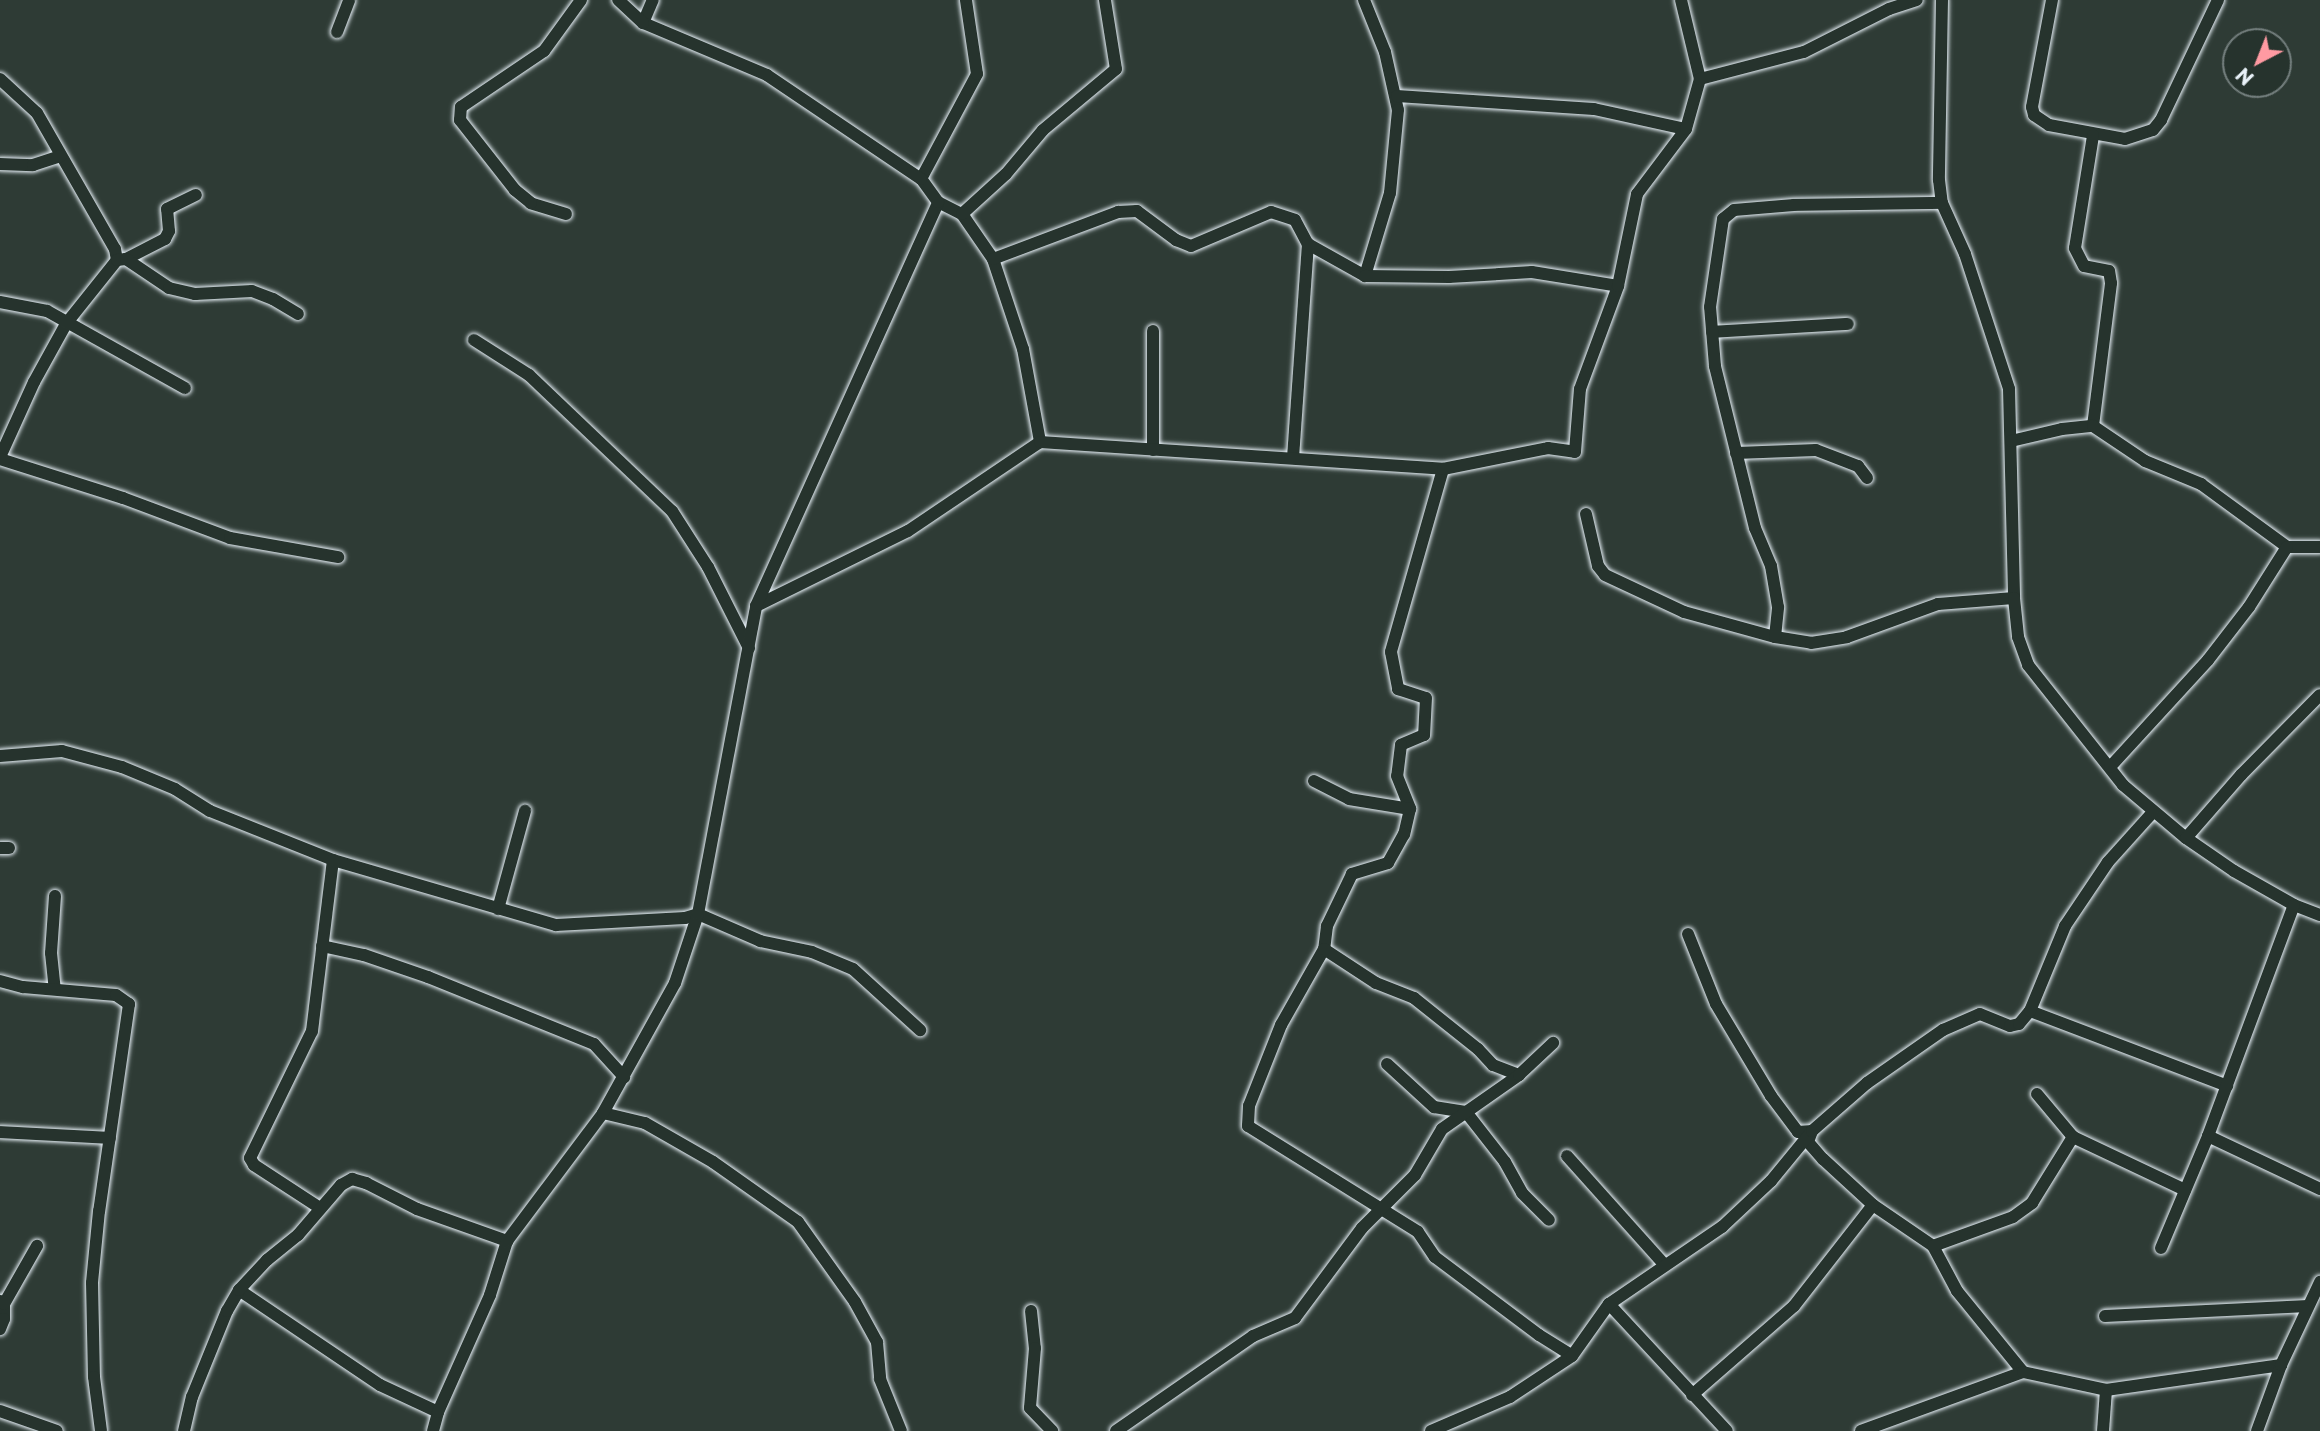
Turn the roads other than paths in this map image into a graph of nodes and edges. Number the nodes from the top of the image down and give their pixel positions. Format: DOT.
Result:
graph roads {
  1 [pos="349,0"];
  2 [pos="581,0"];
  3 [pos="618,0"];
  4 [pos="653,0"];
  5 [pos="966,0"];
  6 [pos="1105,0"];
  7 [pos="1364,0"];
  8 [pos="1681,0"];
  9 [pos="1917,0"];
  10 [pos="1942,0"];
  11 [pos="2052,0"];
  12 [pos="2218,0"];
  13 [pos="643,23"];
  14 [pos="337,32"];
  15 [pos="0,79"];
  16 [pos="1700,79"];
  17 [pos="1397,96"];
  18 [pos="1686,129"];
  19 [pos="2093,135"];
  20 [pos="61,156"];
  21 [pos="0,164"];
  22 [pos="921,179"];
  23 [pos="196,195"];
  24 [pos="937,202"];
  25 [pos="1942,203"];
  26 [pos="566,214"];
  27 [pos="962,215"];
  28 [pos="1308,244"];
  29 [pos="121,259"];
  30 [pos="993,259"];
  31 [pos="1364,276"];
  32 [pos="1618,286"];
  33 [pos="0,302"];
  34 [pos="298,314"];
  35 [pos="66,324"];
  36 [pos="1848,324"];
  37 [pos="1153,331"];
  38 [pos="1712,332"];
  39 [pos="474,340"];
  40 [pos="185,388"];
  41 [pos="2093,426"];
  42 [pos="2011,440"];
  43 [pos="1040,442"];
  44 [pos="1153,450"];
  45 [pos="1736,453"];
  46 [pos="0,458"];
  47 [pos="1293,458"];
  48 [pos="1443,469"];
  49 [pos="1867,478"];
  50 [pos="1586,514"];
  51 [pos="2287,547"];
  52 [pos="2320,547"];
  53 [pos="338,557"];
  54 [pos="2014,598"];
  55 [pos="756,606"];
  56 [pos="1775,637"];
  57 [pos="749,648"];
  58 [pos="2320,695"];
  59 [pos="0,756"];
  60 [pos="2110,767"];
  61 [pos="1314,781"];
  62 [pos="1410,809"];
  63 [pos="525,811"];
  64 [pos="2153,812"];
  65 [pos="2186,838"];
  66 [pos="333,860"];
  67 [pos="55,896"];
  68 [pos="2294,905"];
  69 [pos="498,909"];
  70 [pos="698,914"];
  71 [pos="2320,915"];
  72 [pos="1688,934"];
  73 [pos="322,946"];
  74 [pos="1324,949"];
  75 [pos="0,981"];
  76 [pos="55,989"];
  77 [pos="2030,1011"];
  78 [pos="920,1030"];
  79 [pos="1553,1042"];
  80 [pos="1387,1064"];
  81 [pos="1519,1075"];
  82 [pos="624,1077"];
  83 [pos="2227,1086"];
  84 [pos="2037,1094"];
  85 [pos="1466,1112"];
  86 [pos="603,1113"];
  87 [pos="1812,1130"];
  88 [pos="0,1132"];
  89 [pos="2208,1136"];
  90 [pos="2073,1137"];
  91 [pos="110,1138"];
  92 [pos="1567,1156"];
  93 [pos="2320,1189"];
  94 [pos="2185,1190"];
  95 [pos="1873,1205"];
  96 [pos="320,1208"];
  97 [pos="1383,1210"];
  98 [pos="1549,1220"];
  99 [pos="507,1241"];
  100 [pos="37,1246"];
  101 [pos="1933,1246"];
  102 [pos="2161,1248"];
  103 [pos="1664,1264"];
  104 [pos="2320,1282"];
  105 [pos="239,1290"];
  106 [pos="2,1303"];
  107 [pos="1609,1304"];
  108 [pos="2308,1306"];
  109 [pos="1031,1311"];
  110 [pos="2105,1316"];
  111 [pos="0,1329"];
  112 [pos="1572,1356"];
  113 [pos="2281,1364"];
  114 [pos="2023,1372"];
  115 [pos="2106,1390"];
  116 [pos="1692,1395"];
  117 [pos="0,1411"];
  118 [pos="439,1412"];
  119 [pos="1439,1429"];
  120 [pos="57,1431"];
  121 [pos="100,1431"];
  122 [pos="184,1431"];
  123 [pos="433,1431"];
  124 [pos="901,1431"];
  125 [pos="1052,1431"];
  126 [pos="1116,1431"];
  127 [pos="1727,1431"];
  128 [pos="1861,1431"];
  129 [pos="2104,1431"];
  130 [pos="2257,1431"];
  1 -- 14 [label="street"];
  2 -- 26 [label="street"];
  3 -- 13 [label="street"];
  4 -- 13 [label="street"];
  5 -- 22 [label="street"];
  6 -- 27 [label="street"];
  7 -- 17 [label="street"];
  8 -- 16 [label="street"];
  9 -- 16 [label="street"];
  10 -- 25 [label="street"];
  11 -- 19 [label="street"];
  12 -- 19 [label="street"];
  13 -- 22 [label="street"];
  15 -- 20 [label="street"];
  16 -- 18 [label="street"];
  17 -- 18 [label="street"];
  17 -- 31 [label="street"];
  18 -- 32 [label="street"];
  19 -- 41 [label="street"];
  20 -- 21 [label="street"];
  20 -- 29 [label="street"];
  22 -- 24 [label="street"];
  23 -- 29 [label="street"];
  24 -- 27 [label="street"];
  24 -- 55 [label="street"];
  25 -- 38 [label="street"];
  25 -- 42 [label="street"];
  27 -- 30 [label="street"];
  28 -- 30 [label="street"];
  28 -- 31 [label="street"];
  28 -- 47 [label="street"];
  29 -- 34 [label="street"];
  29 -- 35 [label="street"];
  30 -- 43 [label="street"];
  31 -- 32 [label="street"];
  32 -- 48 [label="street"];
  33 -- 35 [label="street"];
  35 -- 40 [label="street"];
  35 -- 46 [label="street"];
  36 -- 38 [label="street"];
  37 -- 44 [label="street"];
  38 -- 45 [label="street"];
  39 -- 57 [label="street"];
  41 -- 42 [label="street"];
  41 -- 51 [label="street"];
  42 -- 54 [label="street"];
  43 -- 44 [label="street"];
  43 -- 55 [label="street"];
  44 -- 47 [label="street"];
  45 -- 49 [label="street"];
  45 -- 56 [label="street"];
  46 -- 53 [label="street"];
  47 -- 48 [label="street"];
  48 -- 62 [label="street"];
  50 -- 56 [label="street"];
  51 -- 52 [label="street"];
  51 -- 60 [label="street"];
  54 -- 56 [label="street"];
  54 -- 60 [label="street"];
  55 -- 57 [label="street"];
  57 -- 70 [label="street"];
  58 -- 65 [label="street"];
  59 -- 66 [label="street"];
  60 -- 64 [label="street"];
  61 -- 62 [label="street"];
  62 -- 74 [label="street"];
  63 -- 69 [label="street"];
  64 -- 65 [label="street"];
  64 -- 77 [label="street"];
  65 -- 68 [label="street"];
  66 -- 69 [label="street"];
  66 -- 73 [label="street"];
  67 -- 76 [label="street"];
  68 -- 71 [label="street"];
  68 -- 83 [label="street"];
  69 -- 70 [label="street"];
  70 -- 78 [label="street"];
  70 -- 82 [label="street"];
  72 -- 87 [label="street"];
  73 -- 82 [label="street"];
  73 -- 96 [label="street"];
  74 -- 81 [label="street"];
  74 -- 97 [label="street"];
  75 -- 76 [label="street"];
  76 -- 91 [label="street"];
  77 -- 83 [label="street"];
  77 -- 87 [label="street"];
  79 -- 81 [label="street"];
  80 -- 85 [label="street"];
  81 -- 85 [label="street"];
  82 -- 86 [label="street"];
  83 -- 89 [label="street"];
  84 -- 90 [label="street"];
  85 -- 97 [label="street"];
  85 -- 98 [label="street"];
  86 -- 99 [label="street"];
  86 -- 124 [label="street"];
  87 -- 95 [label="street"];
  87 -- 103 [label="street"];
  88 -- 91 [label="street"];
  89 -- 93 [label="street"];
  89 -- 94 [label="street"];
  90 -- 94 [label="street"];
  90 -- 101 [label="street"];
  91 -- 121 [label="street"];
  92 -- 103 [label="street"];
  94 -- 102 [label="street"];
  95 -- 101 [label="street"];
  95 -- 116 [label="street"];
  96 -- 99 [label="street"];
  96 -- 105 [label="street"];
  97 -- 112 [label="street"];
  97 -- 126 [label="street"];
  99 -- 118 [label="street"];
  100 -- 106 [label="street"];
  101 -- 114 [label="street"];
  103 -- 107 [label="street"];
  104 -- 108 [label="street"];
  105 -- 118 [label="street"];
  105 -- 122 [label="street"];
  106 -- 111 [label="street"];
  107 -- 112 [label="street"];
  107 -- 116 [label="street"];
  108 -- 110 [label="street"];
  108 -- 113 [label="street"];
  109 -- 125 [label="street"];
  112 -- 119 [label="street"];
  113 -- 115 [label="street"];
  113 -- 130 [label="street"];
  114 -- 115 [label="street"];
  114 -- 128 [label="street"];
  115 -- 129 [label="street"];
  116 -- 127 [label="street"];
  117 -- 120 [label="street"];
  118 -- 123 [label="street"];
}
